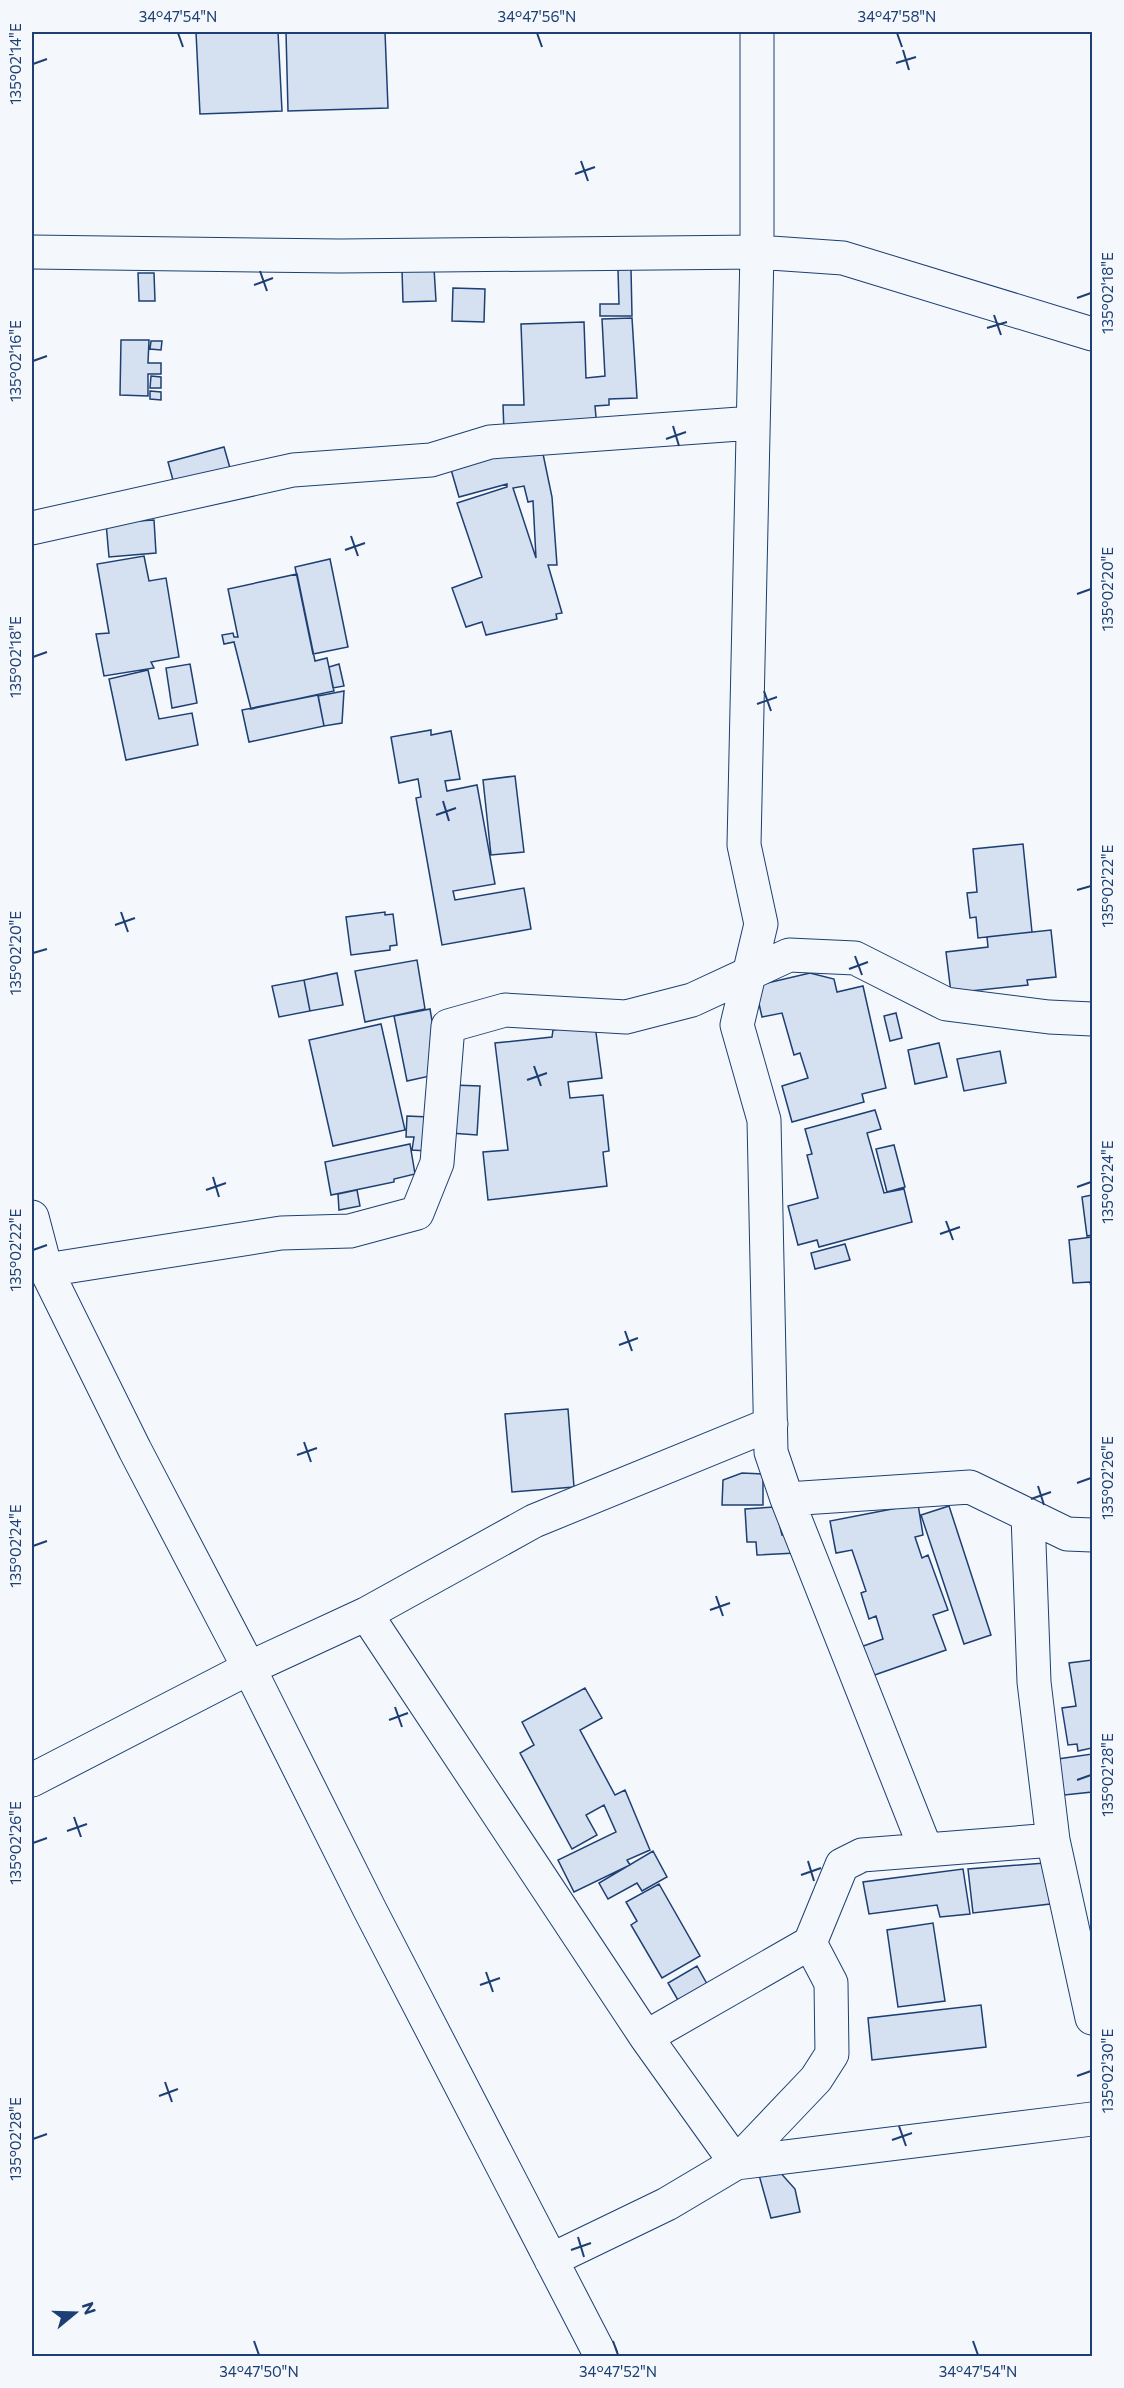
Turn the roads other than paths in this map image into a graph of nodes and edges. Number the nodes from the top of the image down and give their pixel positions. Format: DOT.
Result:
graph roads {
  1 [pos="757,32"];
  2 [pos="32,252"];
  3 [pos="757,252"];
  4 [pos="1092,334"];
  5 [pos="753,423"];
  6 [pos="32,528"];
  7 [pos="747,974"];
  8 [pos="1092,1019"];
  9 [pos="32,1217"];
  10 [pos="46,1270"];
  11 [pos="771,1424"];
  12 [pos="788,1499"];
  13 [pos="1028,1515"];
  14 [pos="1092,1535"];
  15 [pos="366,1614"];
  16 [pos="249,1668"];
  17 [pos="32,1780"];
  18 [pos="1053,1840"];
  19 [pos="926,1850"];
  20 [pos="810,1943"];
  21 [pos="1092,2018"];
  22 [pos="646,2037"];
  23 [pos="1092,2119"];
  24 [pos="736,2163"];
  25 [pos="551,2260"];
  26 [pos="601,2356"];
  1 -- 3 [label="street"];
  2 -- 3 [label="street"];
  3 -- 4 [label="street"];
  3 -- 5 [label="street"];
  5 -- 6 [label="street"];
  5 -- 7 [label="street"];
  7 -- 8 [label="street"];
  7 -- 10 [label="street"];
  7 -- 11 [label="street"];
  9 -- 10 [label="street"];
  10 -- 16 [label="street"];
  11 -- 12 [label="street"];
  11 -- 15 [label="street"];
  12 -- 13 [label="street"];
  12 -- 19 [label="street"];
  13 -- 14 [label="street"];
  13 -- 18 [label="street"];
  15 -- 16 [label="street"];
  15 -- 22 [label="street"];
  16 -- 17 [label="street"];
  16 -- 25 [label="street"];
  18 -- 19 [label="street"];
  18 -- 21 [label="street"];
  19 -- 20 [label="street"];
  20 -- 22 [label="street"];
  20 -- 24 [label="street"];
  22 -- 24 [label="street"];
  23 -- 24 [label="street"];
  24 -- 25 [label="street"];
  25 -- 26 [label="street"];
}
